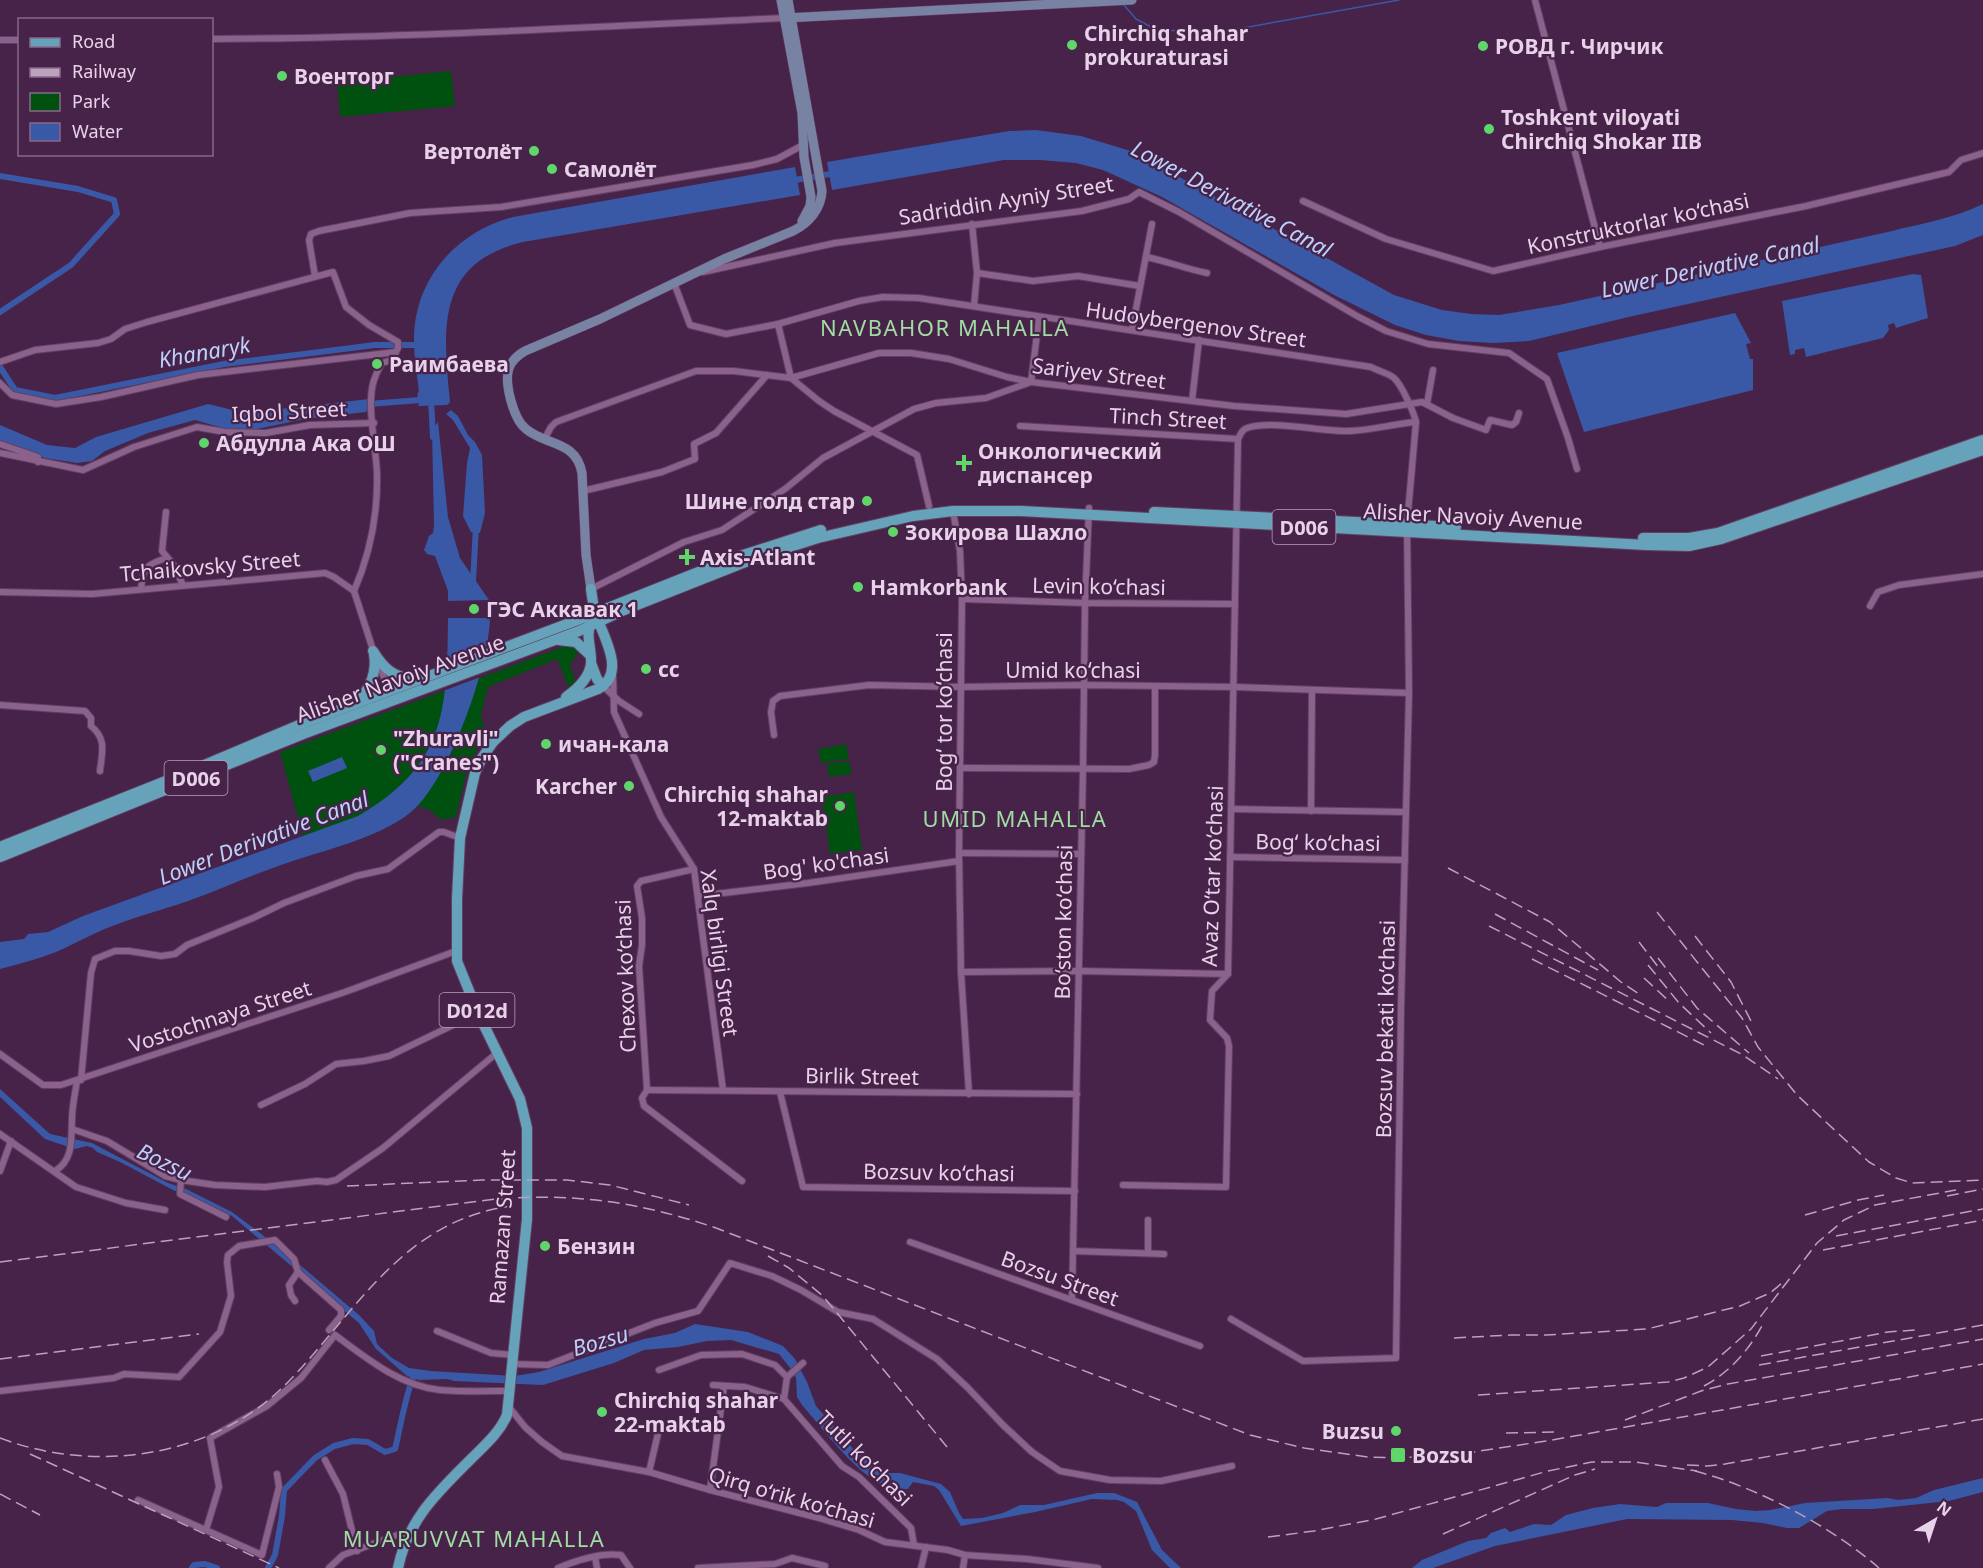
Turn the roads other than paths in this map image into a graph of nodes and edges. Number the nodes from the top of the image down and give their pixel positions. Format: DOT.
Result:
graph roads {
  1 [pos="781,0"];
  2 [pos="788,0"];
  3 [pos="1127,0"];
  4 [pos="1132,0"];
  5 [pos="1535,0"];
  6 [pos="1116,1"];
  7 [pos="789,18"];
  8 [pos="213,39"];
  9 [pos="0,40"];
  10 [pos="18,40"];
  11 [pos="803,145"];
  12 [pos="1983,153"];
  13 [pos="1303,201"];
  14 [pos="972,224"];
  15 [pos="1152,224"];
  16 [pos="786,234"];
  17 [pos="1600,247"];
  18 [pos="1146,257"];
  19 [pos="977,273"];
  20 [pos="1207,273"];
  21 [pos="690,275"];
  22 [pos="315,276"];
  23 [pos="674,283"];
  24 [pos="1140,286"];
  25 [pos="974,306"];
  26 [pos="1039,318"];
  27 [pos="778,324"];
  28 [pos="1132,330"];
  29 [pos="1199,340"];
  30 [pos="398,347"];
  31 [pos="1,361"];
  32 [pos="1432,370"];
  33 [pos="767,375"];
  34 [pos="791,378"];
  35 [pos="1030,382"];
  36 [pos="0,383"];
  37 [pos="1192,401"];
  38 [pos="1408,404"];
  39 [pos="1427,404"];
  40 [pos="1519,413"];
  41 [pos="1416,422"];
  42 [pos="374,423"];
  43 [pos="1020,426"];
  44 [pos="871,431"];
  45 [pos="545,438"];
  46 [pos="1238,439"];
  47 [pos="1983,440"];
  48 [pos="0,444"];
  49 [pos="1983,450"];
  50 [pos="0,453"];
  51 [pos="38,462"];
  52 [pos="1576,469"];
  53 [pos="583,491"];
  54 [pos="929,506"];
  55 [pos="953,511"];
  56 [pos="166,512"];
  57 [pos="1089,512"];
  58 [pos="1236,520"];
  59 [pos="1408,527"];
  60 [pos="167,558"];
  61 [pos="1983,574"];
  62 [pos="183,585"];
  63 [pos="141,589"];
  64 [pos="591,589"];
  65 [pos="354,591"];
  66 [pos="0,592"];
  67 [pos="962,599"];
  68 [pos="1084,603"];
  69 [pos="1235,604"];
  70 [pos="622,606"];
  71 [pos="1870,606"];
  72 [pos="587,622"];
  73 [pos="556,640"];
  74 [pos="607,641"];
  75 [pos="373,651"];
  76 [pos="589,654"];
  77 [pos="613,670"];
  78 [pos="431,679"];
  79 [pos="1084,685"];
  80 [pos="603,686"];
  81 [pos="1155,686"];
  82 [pos="962,687"];
  83 [pos="1234,687"];
  84 [pos="1312,690"];
  85 [pos="1409,693"];
  86 [pos="612,695"];
  87 [pos="390,697"];
  88 [pos="355,704"];
  89 [pos="0,705"];
  90 [pos="553,706"];
  91 [pos="614,712"];
  92 [pos="774,735"];
  93 [pos="961,768"];
  94 [pos="1083,770"];
  95 [pos="100,771"];
  96 [pos="1232,809"];
  97 [pos="1311,811"];
  98 [pos="1406,812"];
  99 [pos="460,838"];
  100 [pos="0,846"];
  101 [pos="959,853"];
  102 [pos="1081,854"];
  103 [pos="0,857"];
  104 [pos="1230,857"];
  105 [pos="1405,860"];
  106 [pos="959,861"];
  107 [pos="694,869"];
  108 [pos="698,896"];
  109 [pos="456,951"];
  110 [pos="1080,971"];
  111 [pos="961,972"];
  112 [pos="1228,974"];
  113 [pos="478,1013"];
  114 [pos="498,1052"];
  115 [pos="0,1054"];
  116 [pos="79,1080"];
  117 [pos="647,1090"];
  118 [pos="723,1090"];
  119 [pos="780,1092"];
  120 [pos="969,1094"];
  121 [pos="1077,1094"];
  122 [pos="261,1105"];
  123 [pos="73,1131"];
  124 [pos="0,1134"];
  125 [pos="11,1141"];
  126 [pos="0,1171"];
  127 [pos="55,1171"];
  128 [pos="181,1180"];
  129 [pos="742,1181"];
  130 [pos="1123,1185"];
  131 [pos="1075,1191"];
  132 [pos="165,1210"];
  133 [pos="226,1217"];
  134 [pos="1148,1220"];
  135 [pos="910,1242"];
  136 [pos="1073,1251"];
  137 [pos="1148,1253"];
  138 [pos="1164,1254"];
  139 [pos="298,1272"];
  140 [pos="295,1300"];
  141 [pos="1072,1300"];
  142 [pos="1231,1319"];
  143 [pos="329,1330"];
  144 [pos="437,1331"];
  145 [pos="1200,1346"];
  146 [pos="512,1360"];
  147 [pos="803,1363"];
  148 [pos="659,1370"];
  149 [pos="787,1377"];
  150 [pos="713,1385"];
  151 [pos="724,1386"];
  152 [pos="0,1391"];
  153 [pos="510,1391"];
  154 [pos="784,1399"];
  155 [pos="509,1406"];
  156 [pos="660,1425"];
  157 [pos="325,1460"];
  158 [pos="1232,1466"];
  159 [pos="649,1472"];
  160 [pos="277,1474"];
  161 [pos="710,1490"];
  162 [pos="138,1500"];
  163 [pos="206,1530"];
  164 [pos="406,1540"];
  165 [pos="914,1545"];
  166 [pos="926,1547"];
  167 [pos="357,1551"];
  168 [pos="965,1555"];
  169 [pos="595,1557"];
  170 [pos="1046,1565"];
  171 [pos="775,1566"];
  172 [pos="727,1567"];
  173 [pos="824,1567"];
  174 [pos="329,1568"];
  175 [pos="398,1568"];
  176 [pos="405,1568"];
  177 [pos="558,1568"];
  178 [pos="597,1568"];
  179 [pos="630,1568"];
  180 [pos="698,1568"];
  181 [pos="921,1568"];
  182 [pos="963,1568"];
  183 [pos="1098,1568"];
  1 -- 7 [label="main road, Sadriddin Ayniy Street"];
  2 -- 7 [label="main road, Sadriddin Ayniy Street"];
  3 -- 4 [label="main road"];
  3 -- 6 [label="main road"];
  5 -- 17 [label="street"];
  6 -- 7 [label="main road"];
  7 -- 8 [label="street"];
  7 -- 11 [label="main road, Sadriddin Ayniy Street"];
  7 -- 16 [label="main road, Sadriddin Ayniy Street"];
  9 -- 10 [label="street"];
  11 -- 16 [label="main road, Sadriddin Ayniy Street"];
  11 -- 22 [label="street"];
  12 -- 17 [label="street, Konstruktorlar ko‘chasi"];
  13 -- 17 [label="street, Konstruktorlar ko‘chasi"];
  14 -- 19 [label="street"];
  14 -- 21 [label="street, Sadriddin Ayniy Street"];
  14 -- 52 [label="street, Sadriddin Ayniy Street"];
  15 -- 18 [label="street"];
  16 -- 21 [label="main road, Sadriddin Ayniy Street"];
  18 -- 20 [label="street"];
  18 -- 24 [label="street"];
  19 -- 24 [label="street"];
  19 -- 25 [label="street"];
  21 -- 23 [label="main road, Sadriddin Ayniy Street"];
  22 -- 30 [label="street"];
  22 -- 31 [label="street"];
  23 -- 27 [label="street, Hudoybergenov Street"];
  23 -- 45 [label="main road, Sadriddin Ayniy Street"];
  24 -- 28 [label="street"];
  25 -- 26 [label="street, Hudoybergenov Street"];
  25 -- 27 [label="street, Hudoybergenov Street"];
  26 -- 28 [label="street, Hudoybergenov Street"];
  26 -- 35 [label="street"];
  27 -- 34 [label="street"];
  28 -- 29 [label="street, Hudoybergenov Street"];
  29 -- 37 [label="street"];
  29 -- 38 [label="street, Hudoybergenov Street"];
  30 -- 36 [label="street"];
  30 -- 42 [label="street"];
  32 -- 39 [label="street"];
  33 -- 34 [label="street, Sariyev Street"];
  33 -- 45 [label="street, Sariyev Street"];
  33 -- 53 [label="street"];
  34 -- 35 [label="street, Sariyev Street"];
  34 -- 44 [label="street"];
  35 -- 37 [label="street, Sariyev Street"];
  35 -- 44 [label="street"];
  37 -- 38 [label="street, Sariyev Street"];
  38 -- 39 [label="street, Sariyev Street"];
  38 -- 41 [label="street"];
  39 -- 40 [label="street"];
  41 -- 46 [label="street, Tinch Street"];
  41 -- 59 [label="street"];
  42 -- 51 [label="street, Iqbol Street"];
  42 -- 65 [label="street"];
  43 -- 46 [label="street, Tinch Street"];
  44 -- 54 [label="street"];
  44 -- 64 [label="street"];
  45 -- 53 [label="main road, Sadriddin Ayniy Street"];
  46 -- 58 [label="street, Avaz O‘tar ko‘chasi"];
  47 -- 59 [label="main road, Alisher Navoiy Avenue / D006"];
  48 -- 51 [label="street"];
  49 -- 59 [label="main road, Alisher Navoiy Avenue / D006"];
  50 -- 51 [label="street, Iqbol Street"];
  53 -- 64 [label="main road, Sadriddin Ayniy Street"];
  54 -- 57 [label="main road, Alisher Navoiy Avenue / D006"];
  54 -- 70 [label="main road, Alisher Navoiy Avenue / D006"];
  55 -- 57 [label="main road, Alisher Navoiy Avenue / D006"];
  55 -- 67 [label="street, Bog‘ tor ko‘chasi"];
  55 -- 70 [label="main road, Alisher Navoiy Avenue / D006"];
  56 -- 60 [label="street"];
  57 -- 58 [label="main road, Alisher Navoiy Avenue / D006"];
  57 -- 68 [label="street, Bo‘ston ko‘chasi"];
  58 -- 59 [label="main road, Alisher Navoiy Avenue / D006"];
  58 -- 69 [label="street, Avaz O‘tar ko‘chasi"];
  59 -- 85 [label="street, Bozsuv bekati ko‘chasi"];
  60 -- 62 [label="street"];
  60 -- 63 [label="street"];
  61 -- 71 [label="street"];
  62 -- 63 [label="street, Tchaikovsky Street"];
  62 -- 65 [label="street, Tchaikovsky Street"];
  63 -- 66 [label="street, Tchaikovsky Street"];
  64 -- 70 [label="main road"];
  64 -- 72 [label="main road"];
  64 -- 72 [label="main road"];
  65 -- 75 [label="street"];
  67 -- 68 [label="street, Levin ko‘chasi"];
  67 -- 82 [label="street, Bog‘ tor ko‘chasi"];
  68 -- 69 [label="street, Levin ko‘chasi"];
  68 -- 79 [label="street, Bo‘ston ko‘chasi"];
  69 -- 83 [label="street, Avaz O‘tar ko‘chasi"];
  70 -- 72 [label="main road, Alisher Navoiy Avenue / D006"];
  70 -- 74 [label="main road"];
  72 -- 73 [label="main road, Alisher Navoiy Avenue / D006"];
  72 -- 74 [label="main road"];
  72 -- 76 [label="main road, D012d"];
  72 -- 78 [label="main road, Alisher Navoiy Avenue / D006"];
  73 -- 76 [label="main road"];
  73 -- 78 [label="main road, Alisher Navoiy Avenue / D006"];
  74 -- 76 [label="main road"];
  74 -- 77 [label="main road"];
  75 -- 78 [label="main road"];
  75 -- 87 [label="street"];
  75 -- 88 [label="main road"];
  76 -- 80 [label="main road"];
  76 -- 90 [label="main road, D012d"];
  77 -- 80 [label="main road"];
  77 -- 86 [label="street, Xalq birligi Street"];
  78 -- 87 [label="main road, Alisher Navoiy Avenue / D006"];
  79 -- 81 [label="street, Umid ko‘chasi"];
  79 -- 82 [label="street, Umid ko‘chasi"];
  79 -- 94 [label="street, Bo‘ston ko‘chasi"];
  80 -- 86 [label="street"];
  80 -- 90 [label="main road, Ramazan Street / D012d"];
  81 -- 83 [label="street, Umid ko‘chasi"];
  81 -- 94 [label="street"];
  82 -- 92 [label="street, Umid ko‘chasi"];
  82 -- 93 [label="street, Bog‘ tor ko‘chasi"];
  83 -- 84 [label="street, Umid ko‘chasi"];
  83 -- 96 [label="street, Avaz O‘tar ko‘chasi"];
  84 -- 85 [label="street, Umid ko‘chasi"];
  84 -- 97 [label="street"];
  85 -- 98 [label="street, Bozsuv bekati ko‘chasi"];
  86 -- 91 [label="street, Xalq birligi Street"];
  86 -- 91 [label="street"];
  87 -- 88 [label="main road, Alisher Navoiy Avenue / D006"];
  87 -- 103 [label="main road, Alisher Navoiy Avenue / D006"];
  88 -- 100 [label="main road, Alisher Navoiy Avenue / D006"];
  89 -- 95 [label="street"];
  90 -- 99 [label="main road, Ramazan Street / D012d"];
  91 -- 107 [label="street, Xalq birligi Street"];
  93 -- 94 [label="street"];
  93 -- 101 [label="street, Bog‘ tor ko‘chasi"];
  94 -- 102 [label="street, Bo‘ston ko‘chasi"];
  96 -- 97 [label="street"];
  96 -- 104 [label="street, Avaz O‘tar ko‘chasi"];
  97 -- 98 [label="street"];
  98 -- 105 [label="street, Bozsuv bekati ko‘chasi"];
  99 -- 109 [label="main road, Ramazan Street / D012d"];
  99 -- 116 [label="street"];
  101 -- 102 [label="street"];
  101 -- 106 [label="street, Bog‘ tor ko‘chasi"];
  102 -- 110 [label="street, Bo‘ston ko‘chasi"];
  104 -- 105 [label="street, Bog‘ ko‘chasi"];
  104 -- 112 [label="street, Avaz O‘tar ko‘chasi"];
  105 -- 142 [label="street, Bozsuv bekati ko‘chasi"];
  106 -- 108 [label="street, Bog' ko'chasi"];
  106 -- 111 [label="street, Bog‘ tor ko‘chasi"];
  107 -- 108 [label="street, Xalq birligi Street"];
  107 -- 117 [label="street, Chexov ko‘chasi"];
  108 -- 118 [label="street, Xalq birligi Street"];
  109 -- 113 [label="main road, Ramazan Street / D012d"];
  109 -- 116 [label="street, Vostochnaya Street"];
  110 -- 111 [label="street"];
  110 -- 112 [label="street"];
  110 -- 121 [label="street, Bo‘ston ko‘chasi"];
  111 -- 120 [label="street, Bog‘ tor ko‘chasi"];
  112 -- 130 [label="street, Avaz O‘tar ko‘chasi"];
  113 -- 114 [label="main road, Ramazan Street / D012d"];
  113 -- 122 [label="street"];
  114 -- 128 [label="street"];
  114 -- 146 [label="main road, Ramazan Street / D012d"];
  115 -- 116 [label="street, Vostochnaya Street"];
  116 -- 123 [label="street"];
  117 -- 118 [label="street, Birlik Street"];
  117 -- 129 [label="street"];
  118 -- 119 [label="street, Birlik Street"];
  119 -- 120 [label="street, Birlik Street"];
  119 -- 131 [label="street, Bozsuv ko‘chasi"];
  120 -- 121 [label="street, Birlik Street"];
  121 -- 131 [label="street, Bo‘ston ko‘chasi"];
  123 -- 127 [label="street"];
  123 -- 128 [label="street"];
  124 -- 125 [label="street"];
  125 -- 126 [label="street"];
  125 -- 127 [label="street"];
  127 -- 132 [label="street"];
  128 -- 133 [label="street"];
  131 -- 136 [label="street, Bo‘ston ko‘chasi"];
  134 -- 137 [label="street"];
  135 -- 141 [label="street, Bozsu Street"];
  136 -- 137 [label="street"];
  136 -- 141 [label="street, Bo‘ston ko‘chasi"];
  137 -- 138 [label="street"];
  139 -- 140 [label="street"];
  139 -- 143 [label="street"];
  139 -- 152 [label="street"];
  141 -- 145 [label="street, Bozsu Street"];
  144 -- 146 [label="street"];
  146 -- 153 [label="main road, Ramazan Street / D012d"];
  146 -- 158 [label="street"];
  147 -- 149 [label="street"];
  148 -- 149 [label="street"];
  149 -- 154 [label="street"];
  150 -- 151 [label="street"];
  151 -- 154 [label="street"];
  151 -- 161 [label="street"];
  153 -- 155 [label="main road, Ramazan Street / D012d"];
  153 -- 163 [label="street"];
  154 -- 165 [label="street, Tutli ko‘chasi"];
  155 -- 159 [label="street, Qirq o‘rik ko‘chasi"];
  155 -- 164 [label="main road, Ramazan Street / D012d"];
  156 -- 159 [label="street"];
  157 -- 167 [label="street"];
  159 -- 161 [label="street, Qirq o‘rik ko‘chasi"];
  160 -- 163 [label="street"];
  161 -- 165 [label="street, Qirq o‘rik ko‘chasi"];
  162 -- 163 [label="street"];
  164 -- 167 [label="street"];
  164 -- 175 [label="main road, Ramazan Street / D012d"];
  164 -- 176 [label="street"];
  165 -- 166 [label="street, Qirq o‘rik ko‘chasi"];
  166 -- 168 [label="street, Qirq o‘rik ko‘chasi"];
  166 -- 181 [label="street"];
  167 -- 174 [label="street"];
  168 -- 170 [label="street, Qirq o‘rik ko‘chasi"];
  168 -- 182 [label="street"];
  169 -- 177 [label="street"];
  169 -- 178 [label="street"];
  169 -- 179 [label="street"];
  170 -- 183 [label="street, Qirq o‘rik ko‘chasi"];
  171 -- 172 [label="street"];
  171 -- 173 [label="street"];
  172 -- 180 [label="street"];
}
